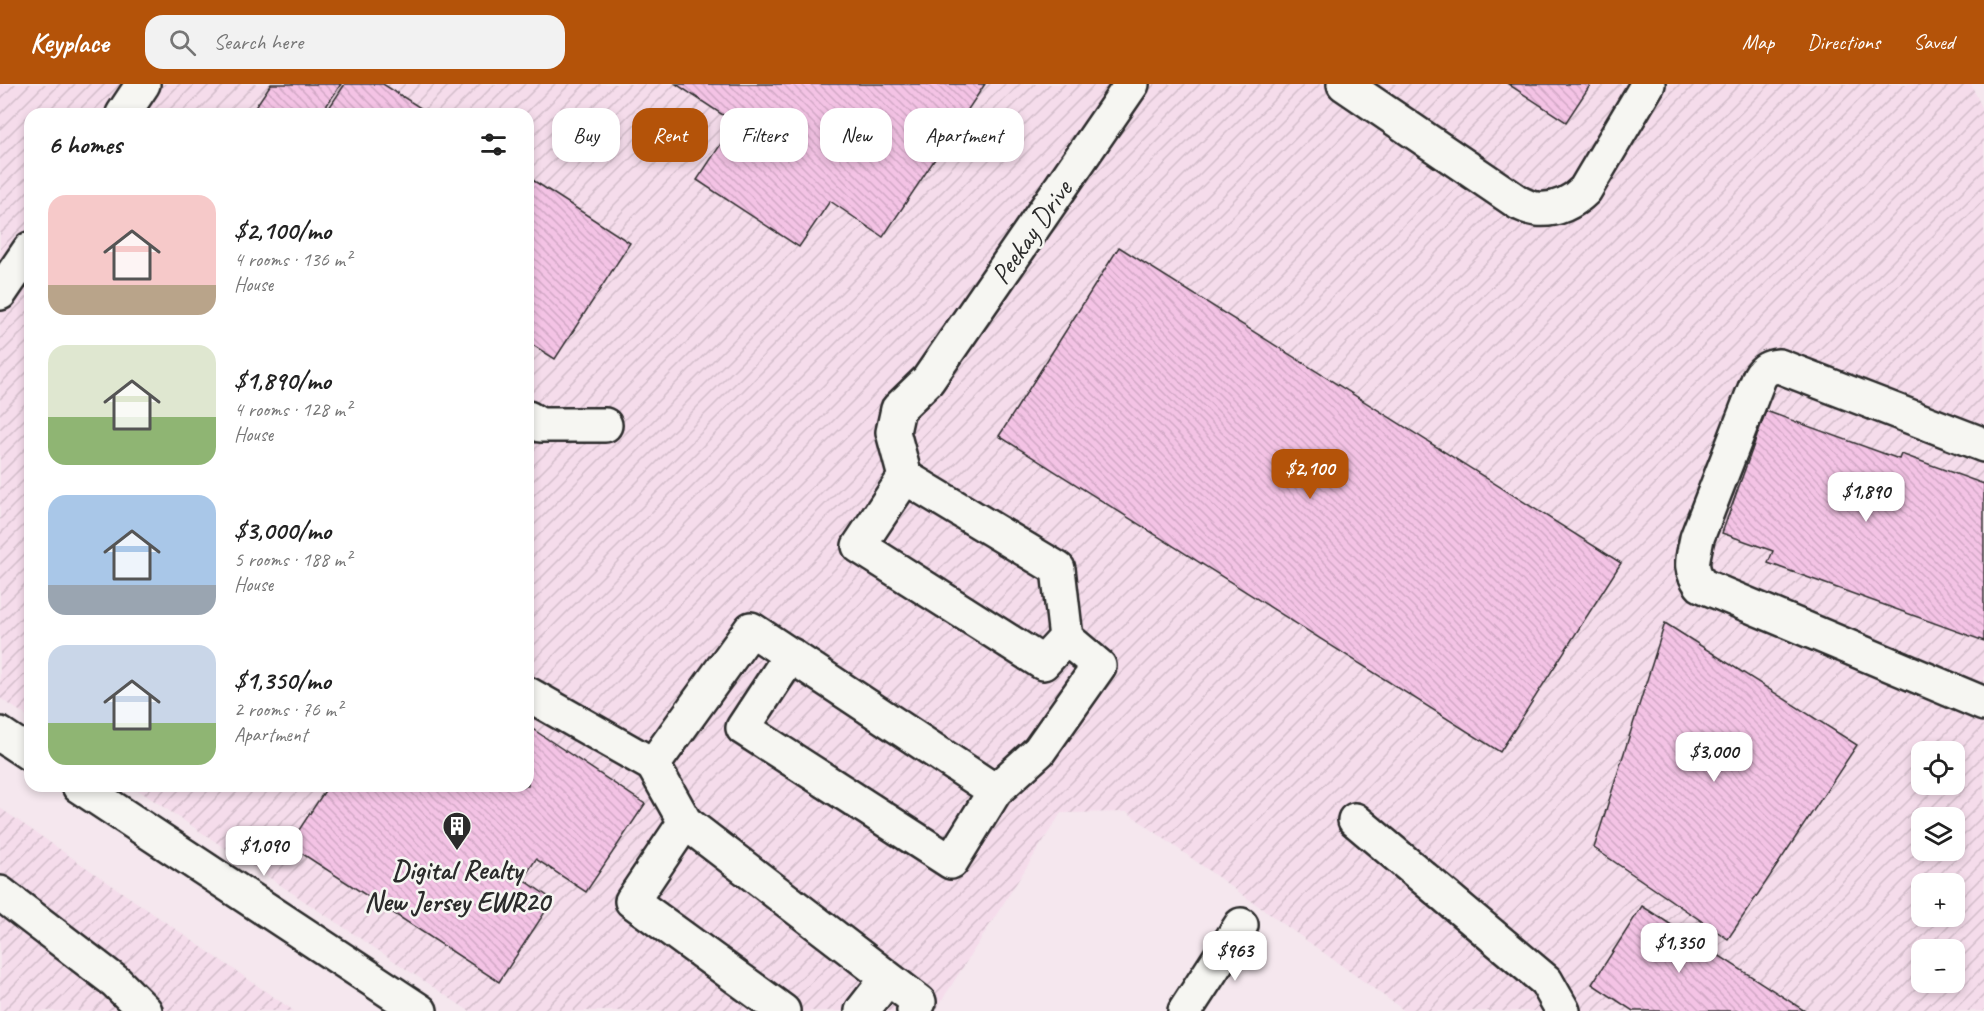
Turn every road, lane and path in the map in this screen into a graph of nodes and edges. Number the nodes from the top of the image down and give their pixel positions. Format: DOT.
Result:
graph roads {
  1 [pos="143,84"];
  2 [pos="1132,84"];
  3 [pos="1344,84"];
  4 [pos="1648,84"];
  5 [pos="127,108"];
  6 [pos="534,421"];
  7 [pos="605,425"];
  8 [pos="1984,446"];
  9 [pos="905,477"];
  10 [pos="1066,638"];
  11 [pos="791,655"];
  12 [pos="534,697"];
  13 [pos="1984,704"];
  14 [pos="653,765"];
  15 [pos="995,790"];
  16 [pos="88,792"];
  17 [pos="1355,820"];
  18 [pos="685,822"];
  19 [pos="0,893"];
  20 [pos="1241,925"];
  21 [pos="887,979"];
  22 [pos="146,1011"];
  23 [pos="420,1011"];
  24 [pos="783,1011"];
  25 [pos="862,1011"];
  26 [pos="914,1011"];
  27 [pos="1185,1011"];
  28 [pos="1563,1011"];
  1 -- 5 [label="street"];
  2 -- 9 [label="street, Peekay Drive"];
  3 -- 4 [label="street"];
  6 -- 7 [label="street"];
  8 -- 13 [label="street"];
  9 -- 10 [label="street"];
  9 -- 10 [label="street"];
  10 -- 15 [label="street"];
  11 -- 14 [label="street"];
  11 -- 15 [label="street"];
  11 -- 15 [label="street"];
  12 -- 14 [label="street"];
  14 -- 18 [label="street"];
  16 -- 23 [label="street"];
  17 -- 28 [label="street"];
  18 -- 21 [label="street"];
  18 -- 24 [label="street"];
  19 -- 22 [label="street"];
  20 -- 27 [label="street"];
  21 -- 25 [label="street"];
  21 -- 26 [label="street"];
}
